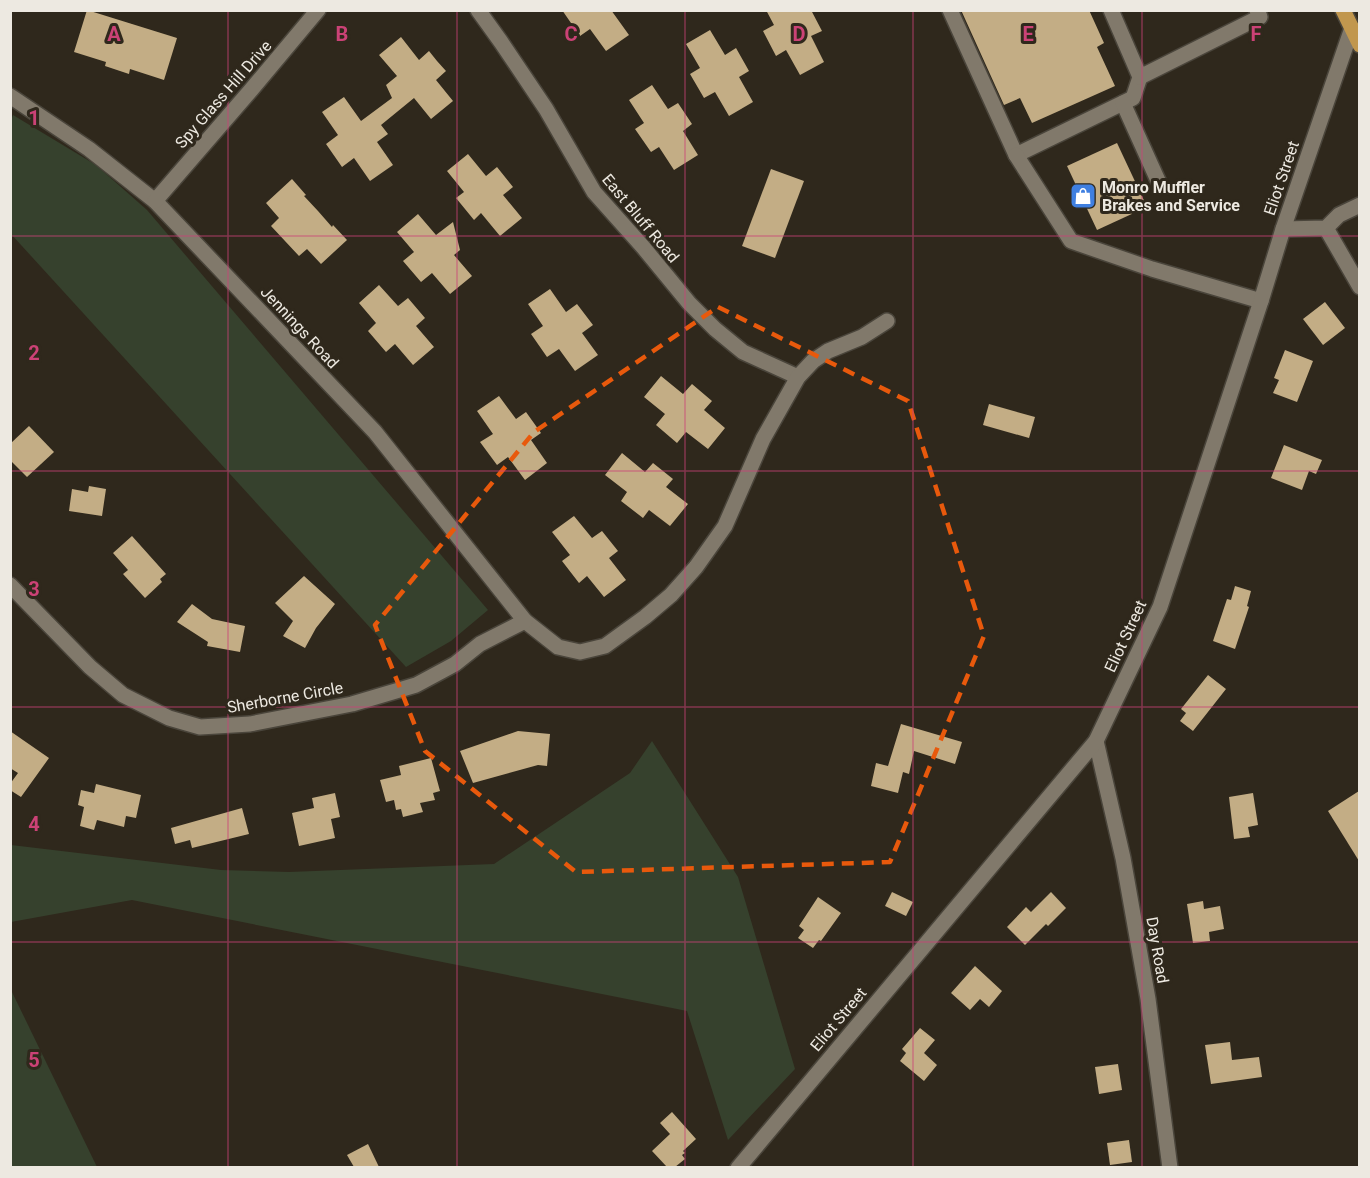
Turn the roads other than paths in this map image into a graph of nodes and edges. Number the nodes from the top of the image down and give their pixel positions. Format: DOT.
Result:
graph roads {
  1 [pos="318,10"];
  2 [pos="477,10"];
  3 [pos="950,10"];
  4 [pos="1111,10"];
  5 [pos="1257,10"];
  6 [pos="1343,10"];
  7 [pos="1355,23"];
  8 [pos="1359,45"];
  9 [pos="1140,77"];
  10 [pos="10,96"];
  11 [pos="1123,103"];
  12 [pos="1016,155"];
  13 [pos="1160,185"];
  14 [pos="155,201"];
  15 [pos="1359,205"];
  16 [pos="1326,228"];
  17 [pos="1283,229"];
  18 [pos="1359,286"];
  19 [pos="1261,301"];
  20 [pos="887,321"];
  21 [pos="798,377"];
  22 [pos="10,585"];
  23 [pos="525,621"];
  24 [pos="1096,741"];
  25 [pos="738,1167"];
  26 [pos="1170,1167"];
  1 -- 14 [label="street, Spy Glass Hill Drive"];
  2 -- 21 [label="street, East Bluff Road"];
  3 -- 12 [label="street"];
  4 -- 9 [label="street"];
  5 -- 9 [label="street"];
  6 -- 7 [label="main road"];
  7 -- 8 [label="main road"];
  7 -- 17 [label="street, Eliot Street"];
  9 -- 11 [label="street"];
  10 -- 14 [label="street, Jennings Road"];
  11 -- 12 [label="street"];
  11 -- 13 [label="street"];
  12 -- 19 [label="street"];
  14 -- 23 [label="street, Jennings Road"];
  15 -- 16 [label="street"];
  16 -- 17 [label="street"];
  16 -- 18 [label="street"];
  17 -- 19 [label="street, Eliot Street"];
  19 -- 24 [label="street, Eliot Street"];
  20 -- 21 [label="street, Jennings Road"];
  21 -- 23 [label="street, Jennings Road"];
  22 -- 23 [label="street, Sherborne Circle"];
  24 -- 25 [label="street, Eliot Street"];
  24 -- 26 [label="street, Day Road"];
}
